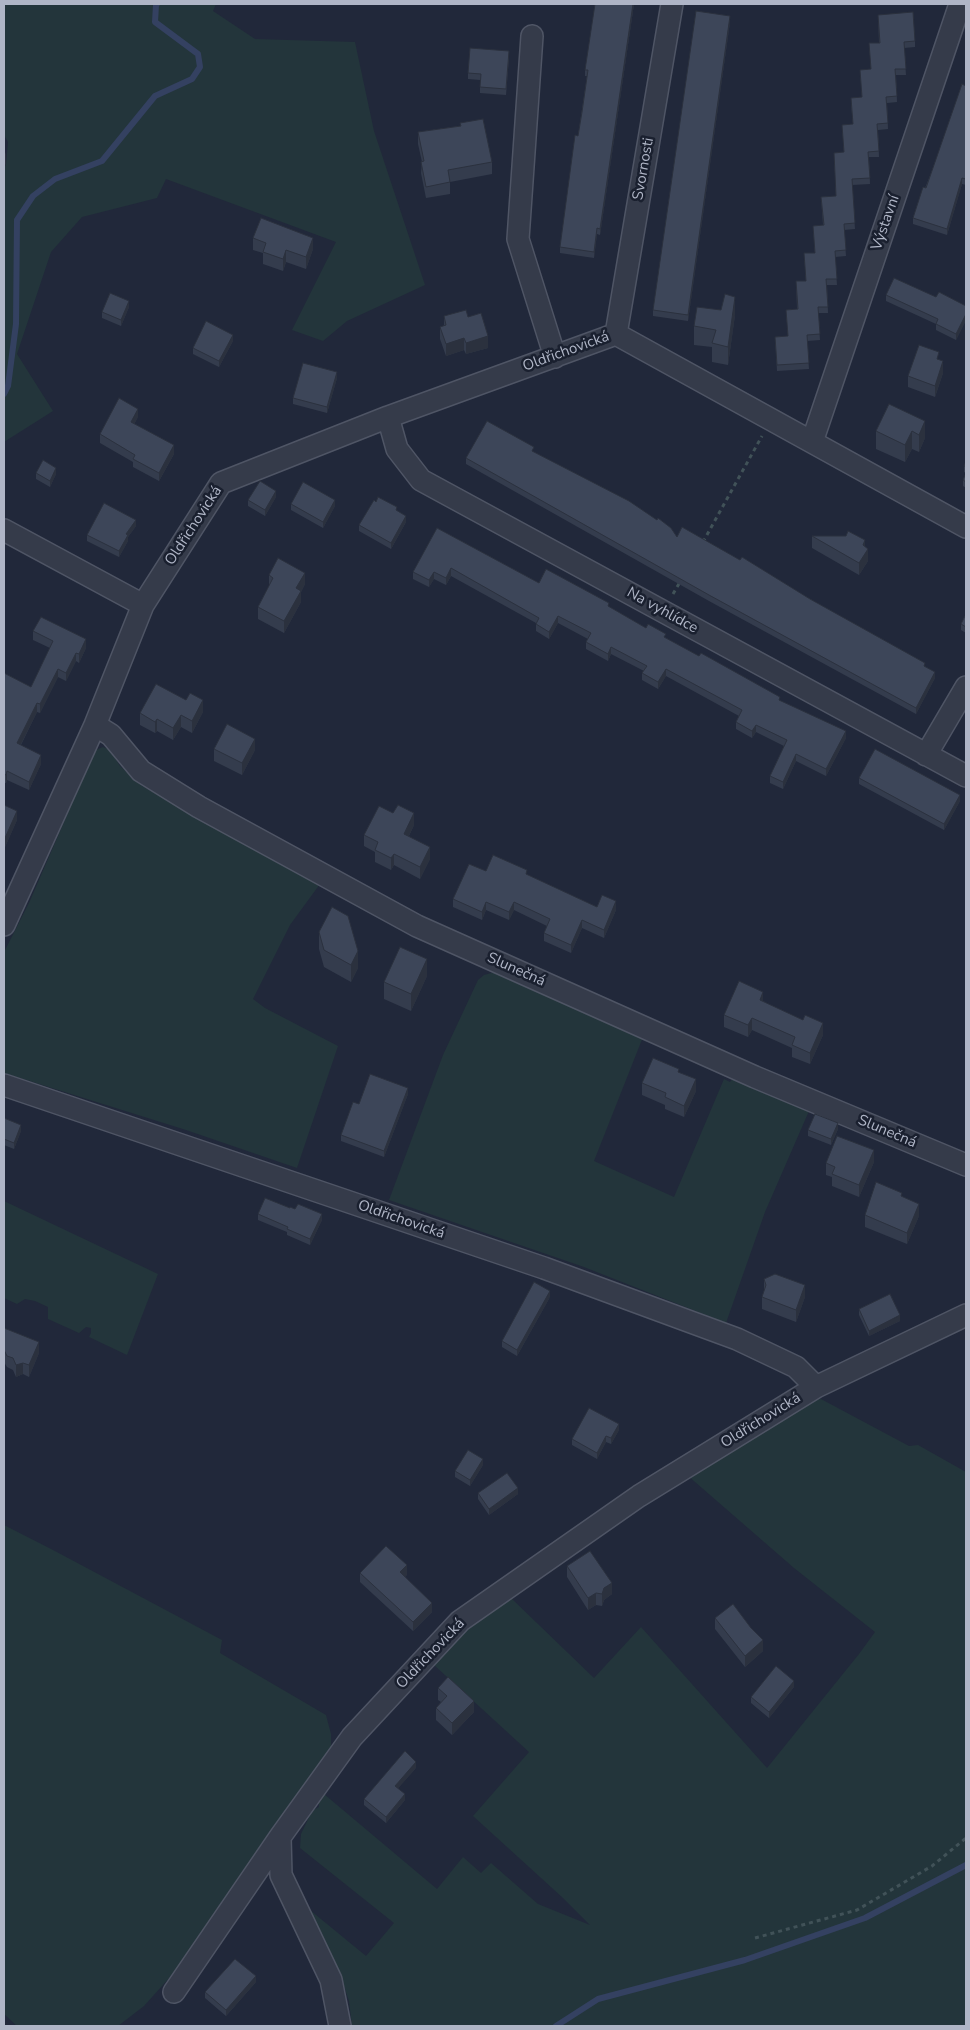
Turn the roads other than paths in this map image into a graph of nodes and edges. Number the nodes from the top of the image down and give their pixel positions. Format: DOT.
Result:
graph roads {
  1 [pos="672,4"];
  2 [pos="960,4"];
  3 [pos="532,36"];
  4 [pos="616,334"];
  5 [pos="555,357"];
  6 [pos="388,417"];
  7 [pos="812,442"];
  8 [pos="966,527"];
  9 [pos="4,530"];
  10 [pos="143,605"];
  11 [pos="966,686"];
  12 [pos="95,725"];
  13 [pos="926,755"];
  14 [pos="966,776"];
  15 [pos="4,925"];
  16 [pos="4,1085"];
  17 [pos="966,1165"];
  18 [pos="966,1315"];
  19 [pos="816,1387"];
  20 [pos="280,1837"];
  21 [pos="174,1992"];
  22 [pos="340,2026"];
  1 -- 4 [label="street, Svornosti"];
  2 -- 7 [label="street, Výstavní"];
  3 -- 5 [label="street"];
  4 -- 5 [label="street, Oldřichovická"];
  4 -- 7 [label="street"];
  5 -- 6 [label="street, Oldřichovická"];
  6 -- 10 [label="street, Oldřichovická"];
  6 -- 13 [label="street, Na vyhlídce"];
  7 -- 8 [label="street"];
  9 -- 10 [label="street"];
  10 -- 12 [label="street, Oldřichovická"];
  11 -- 13 [label="street"];
  12 -- 15 [label="street, Oldřichovická"];
  12 -- 17 [label="street, Slunečná"];
  13 -- 14 [label="street, Na vyhlídce"];
  16 -- 19 [label="street, Oldřichovická"];
  18 -- 19 [label="street, Oldřichovická"];
  19 -- 20 [label="street, Oldřichovická"];
  20 -- 21 [label="street, Oldřichovická"];
  20 -- 22 [label="street"];
}
